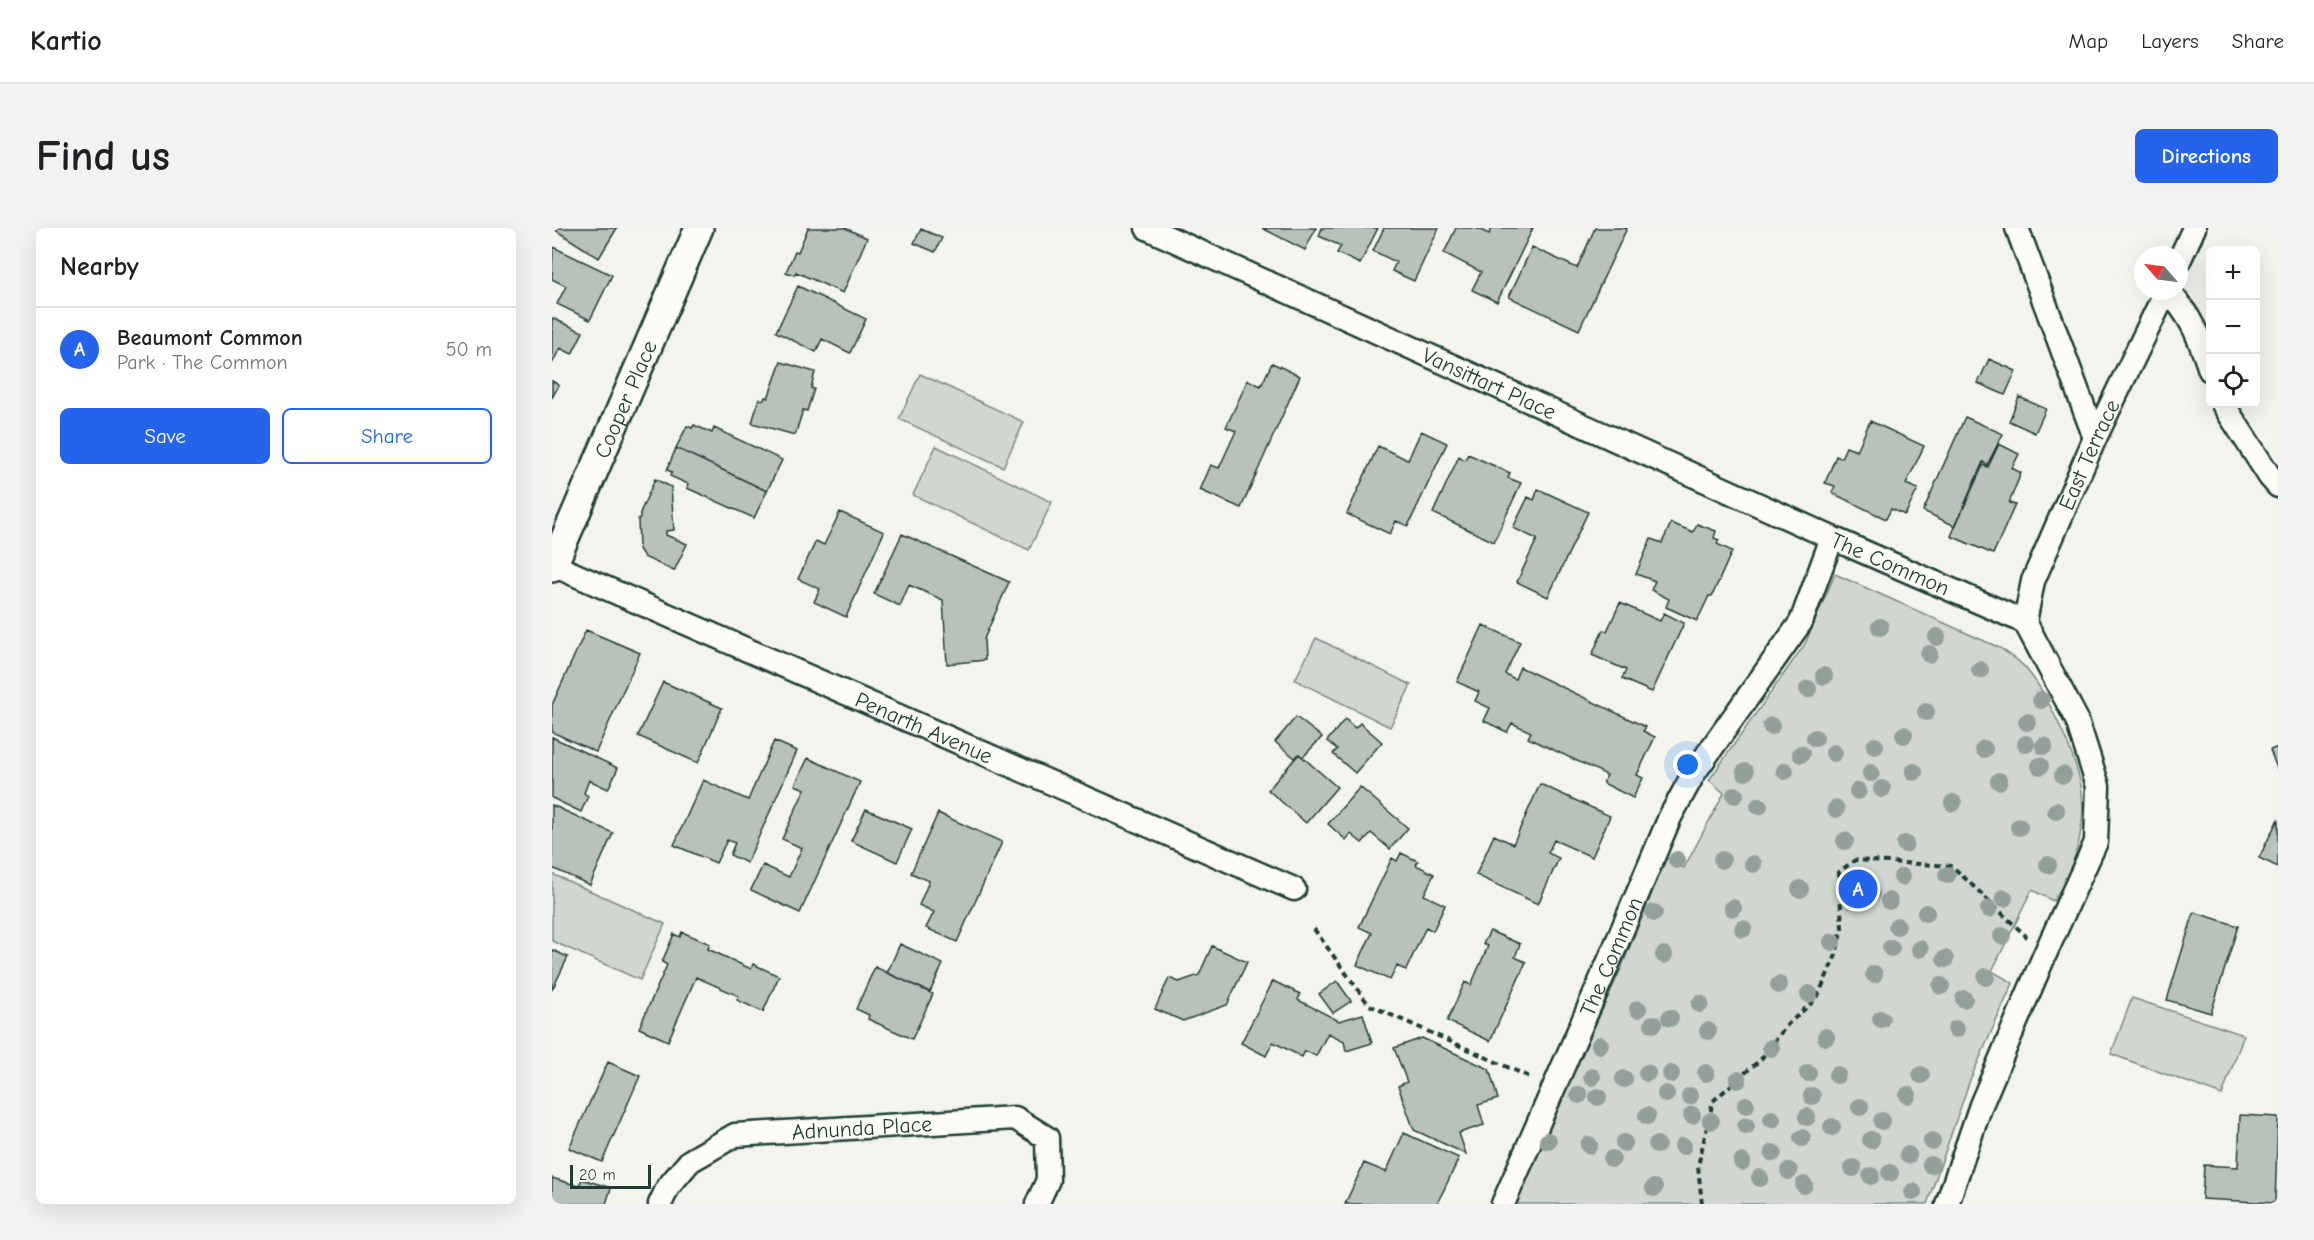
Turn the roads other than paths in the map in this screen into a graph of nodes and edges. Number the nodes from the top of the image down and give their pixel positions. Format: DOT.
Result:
graph roads {
  1 [pos="699,228"];
  2 [pos="1147,228"];
  3 [pos="2018,228"];
  4 [pos="2194,228"];
  5 [pos="2186,246"];
  6 [pos="2163,300"];
  7 [pos="2176,300"];
  8 [pos="2206,355"];
  9 [pos="2226,408"];
  10 [pos="2095,438"];
  11 [pos="2278,486"];
  12 [pos="1832,538"];
  13 [pos="553,567"];
  14 [pos="2025,622"];
  15 [pos="1294,889"];
  16 [pos="660,1204"];
  17 [pos="1037,1204"];
  18 [pos="1503,1204"];
  19 [pos="1947,1204"];
  1 -- 13 [label="street, Cooper Place"];
  2 -- 12 [label="street, Vansittart Place"];
  3 -- 10 [label="street"];
  4 -- 5 [label="street"];
  6 -- 10 [label="street, East Terrace"];
  7 -- 8 [label="street"];
  9 -- 11 [label="street"];
  10 -- 14 [label="street, East Terrace"];
  12 -- 14 [label="street, The Common"];
  12 -- 18 [label="street, The Common"];
  13 -- 15 [label="street, Penarth Avenue"];
  14 -- 19 [label="street"];
  16 -- 17 [label="street, Adnunda Place"];
}
